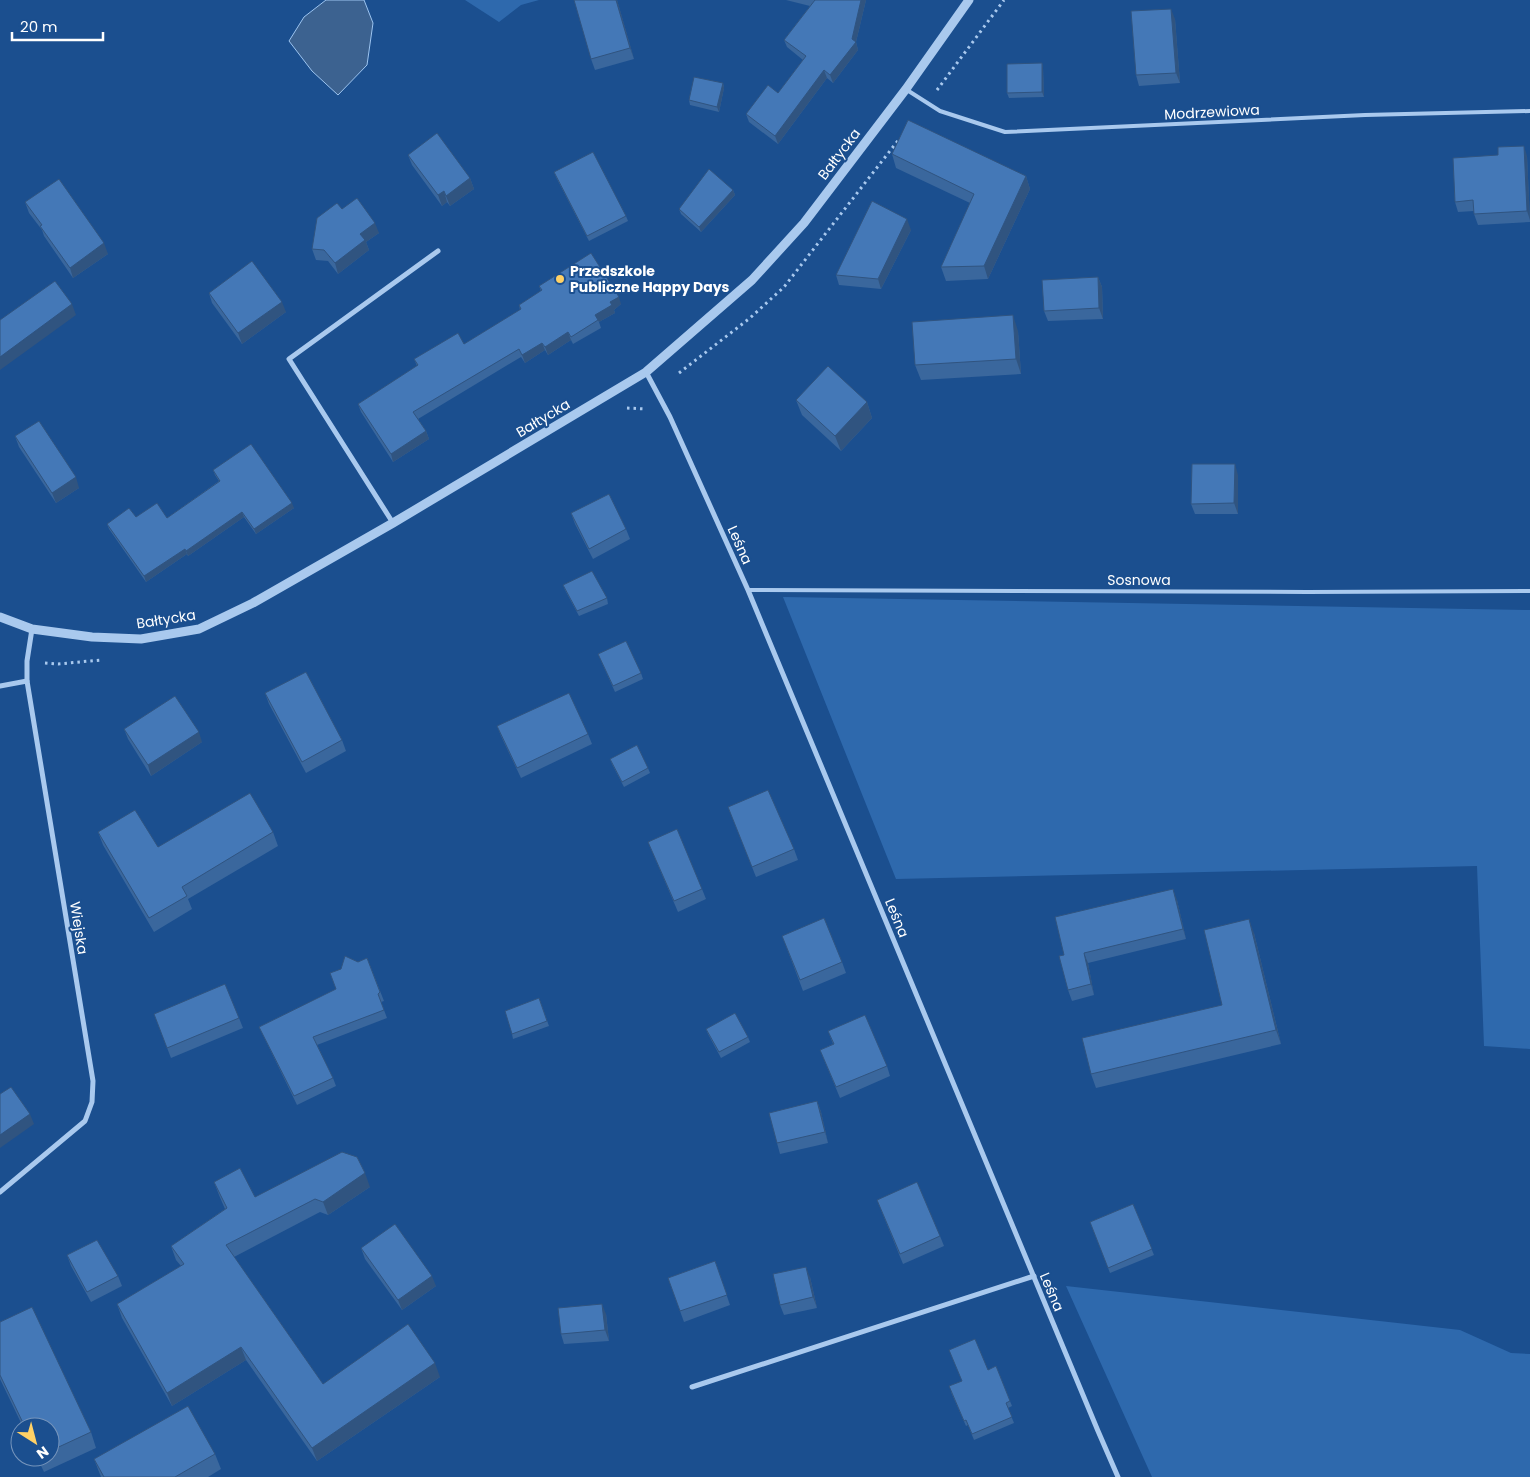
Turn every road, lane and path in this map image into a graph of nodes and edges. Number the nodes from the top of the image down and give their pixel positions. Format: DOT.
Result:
graph roads {
  1 [pos="969,0"];
  2 [pos="906,89"];
  3 [pos="1530,111"];
  4 [pos="438,251"];
  5 [pos="646,372"];
  6 [pos="393,523"];
  7 [pos="748,590"];
  8 [pos="1530,591"];
  9 [pos="0,617"];
  10 [pos="32,629"];
  11 [pos="27,681"];
  12 [pos="0,686"];
  13 [pos="0,1192"];
  14 [pos="1034,1276"];
  15 [pos="692,1387"];
  16 [pos="1118,1477"];
  1 -- 2 [label="street, Bałtycka"];
  2 -- 3 [label="lane, Modrzewiowa"];
  2 -- 5 [label="street, Bałtycka"];
  4 -- 6 [label="street"];
  5 -- 6 [label="street, Bałtycka"];
  5 -- 7 [label="street, Leśna"];
  6 -- 10 [label="street, Bałtycka"];
  7 -- 8 [label="lane, Sosnowa"];
  7 -- 14 [label="street, Leśna"];
  9 -- 10 [label="street, Bałtycka"];
  10 -- 11 [label="street, Wiejska"];
  11 -- 12 [label="street"];
  11 -- 13 [label="street, Wiejska"];
  14 -- 15 [label="street"];
  14 -- 16 [label="street, Leśna"];
}
